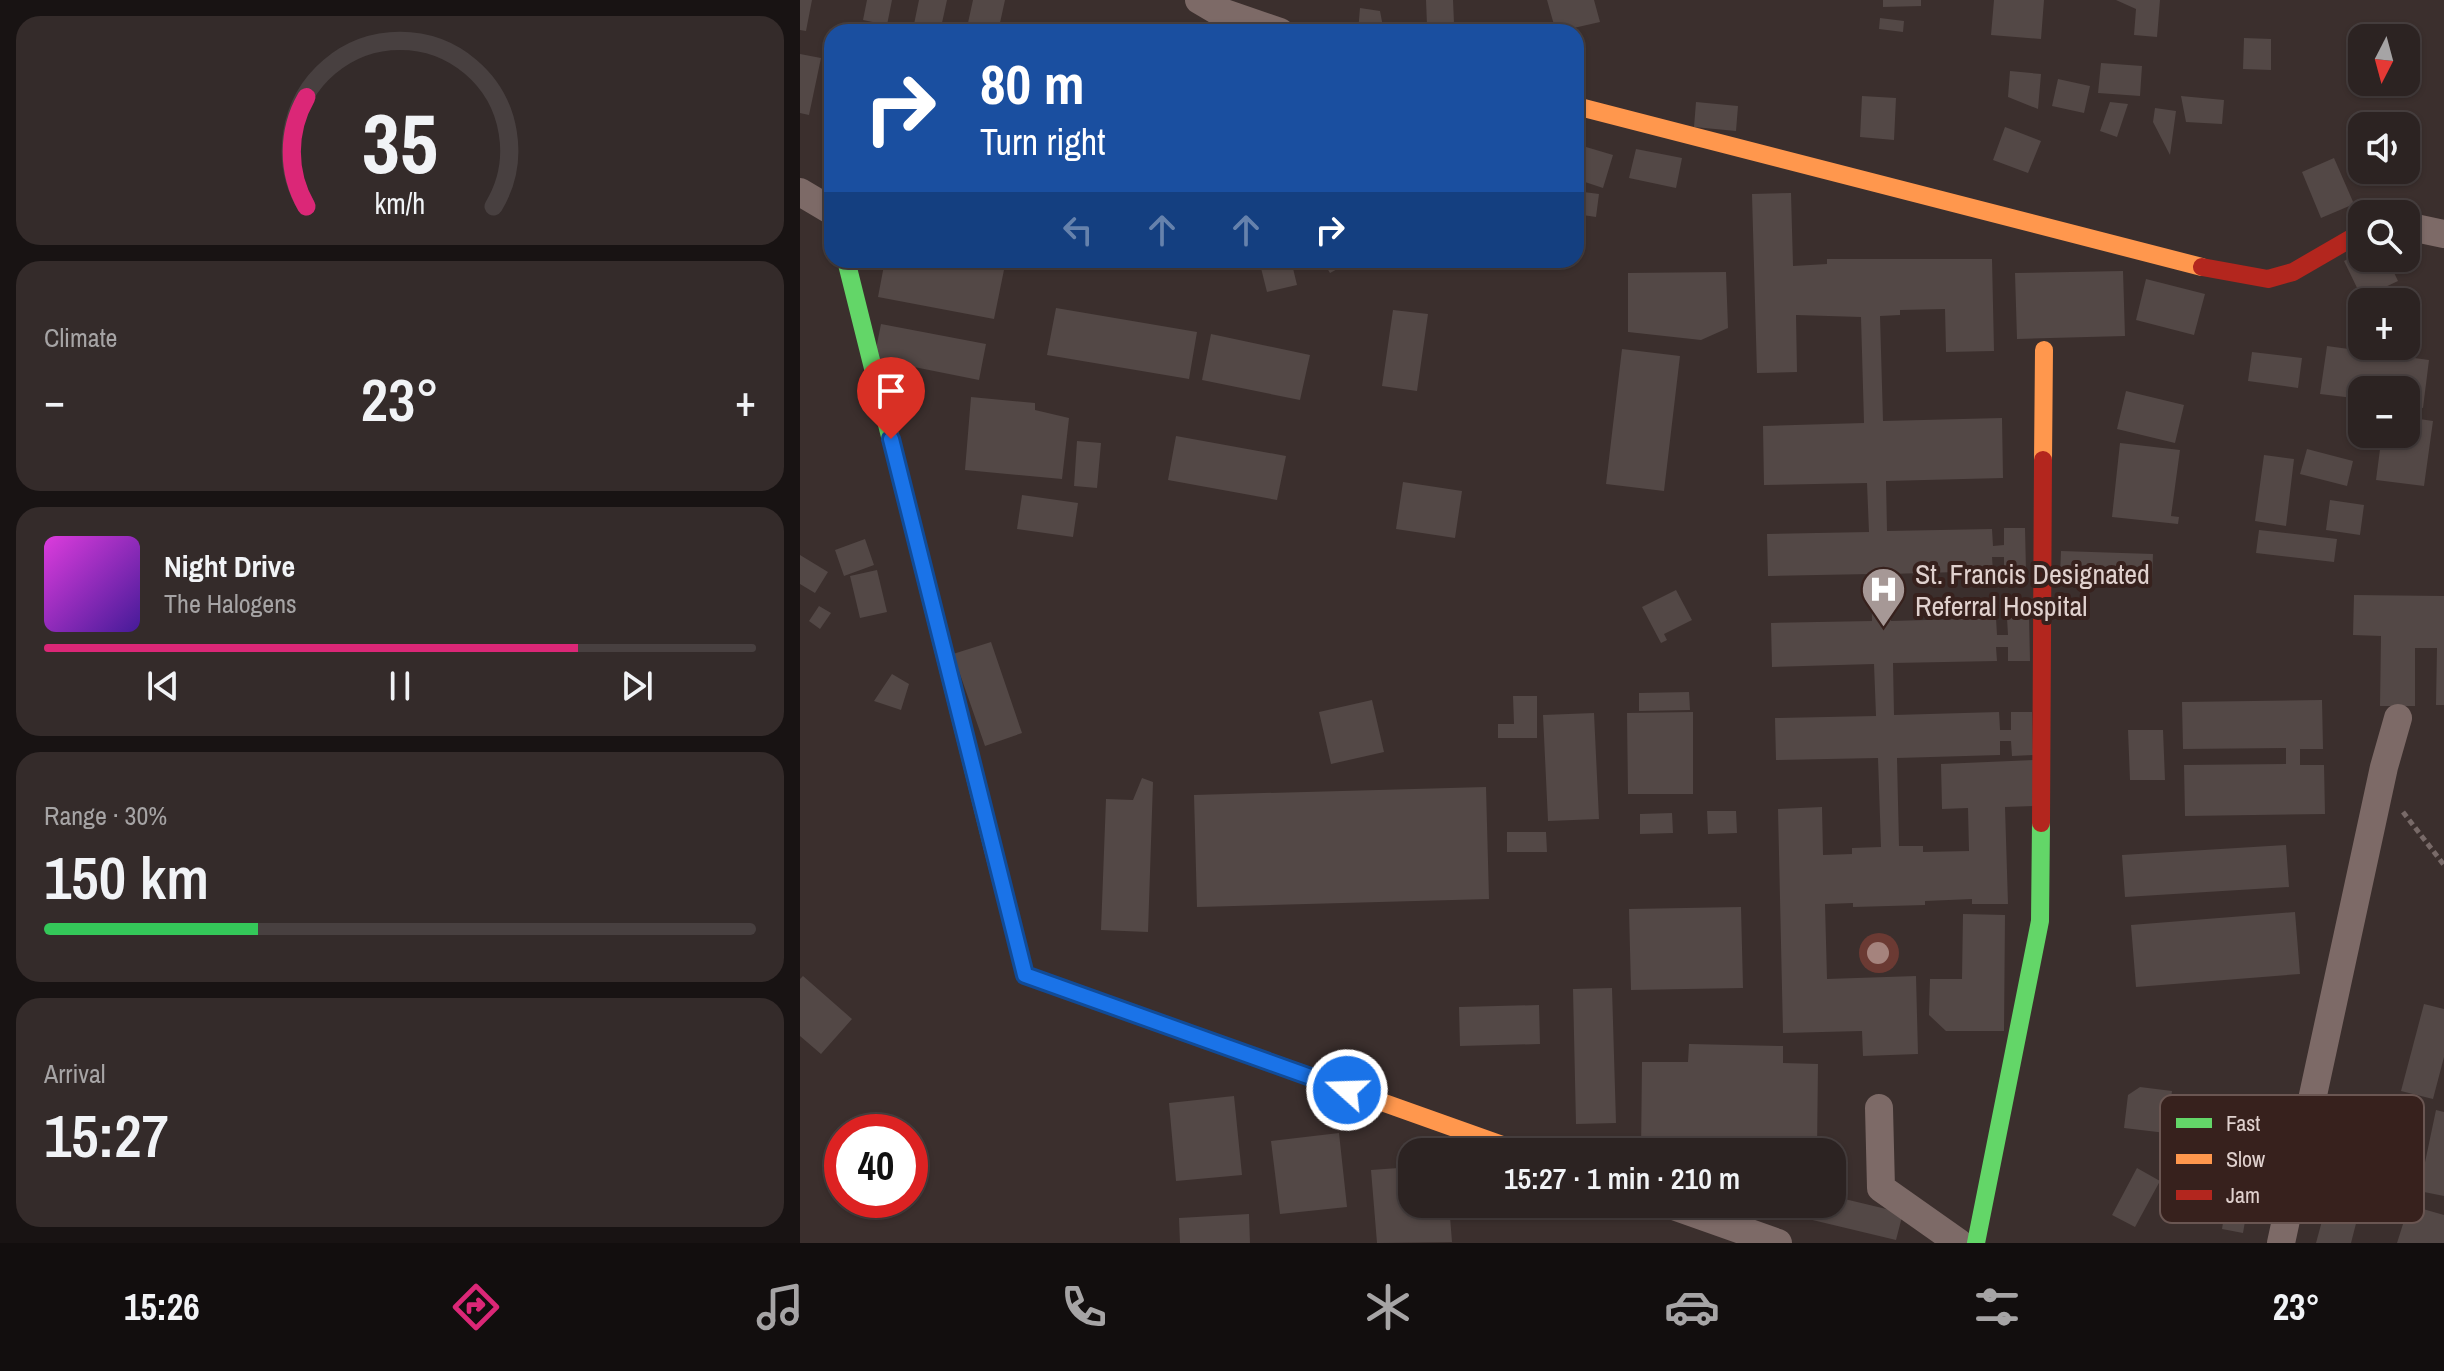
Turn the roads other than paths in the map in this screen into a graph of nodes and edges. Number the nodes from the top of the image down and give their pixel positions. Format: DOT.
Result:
graph roads {
  1 [pos="1199,0"];
  2 [pos="1257,24"];
  3 [pos="1584,108"];
  4 [pos="800,192"];
  5 [pos="824,206"];
  6 [pos="2420,229"];
  7 [pos="2444,234"];
  8 [pos="2348,240"];
  9 [pos="848,268"];
  10 [pos="2044,350"];
  11 [pos="2398,718"];
  12 [pos="2313,1095"];
  13 [pos="1879,1108"];
  14 [pos="1483,1138"];
  15 [pos="1707,1218"];
  16 [pos="2285,1223"];
  17 [pos="1778,1243"];
  18 [pos="1959,1243"];
  19 [pos="1976,1243"];
  20 [pos="2281,1243"];
  1 -- 2 [label="street"];
  3 -- 8 [label="street"];
  4 -- 5 [label="street"];
  6 -- 7 [label="street"];
  9 -- 14 [label="street"];
  10 -- 19 [label="street"];
  11 -- 12 [label="street"];
  13 -- 18 [label="street"];
  15 -- 17 [label="street"];
  16 -- 20 [label="street"];
}
